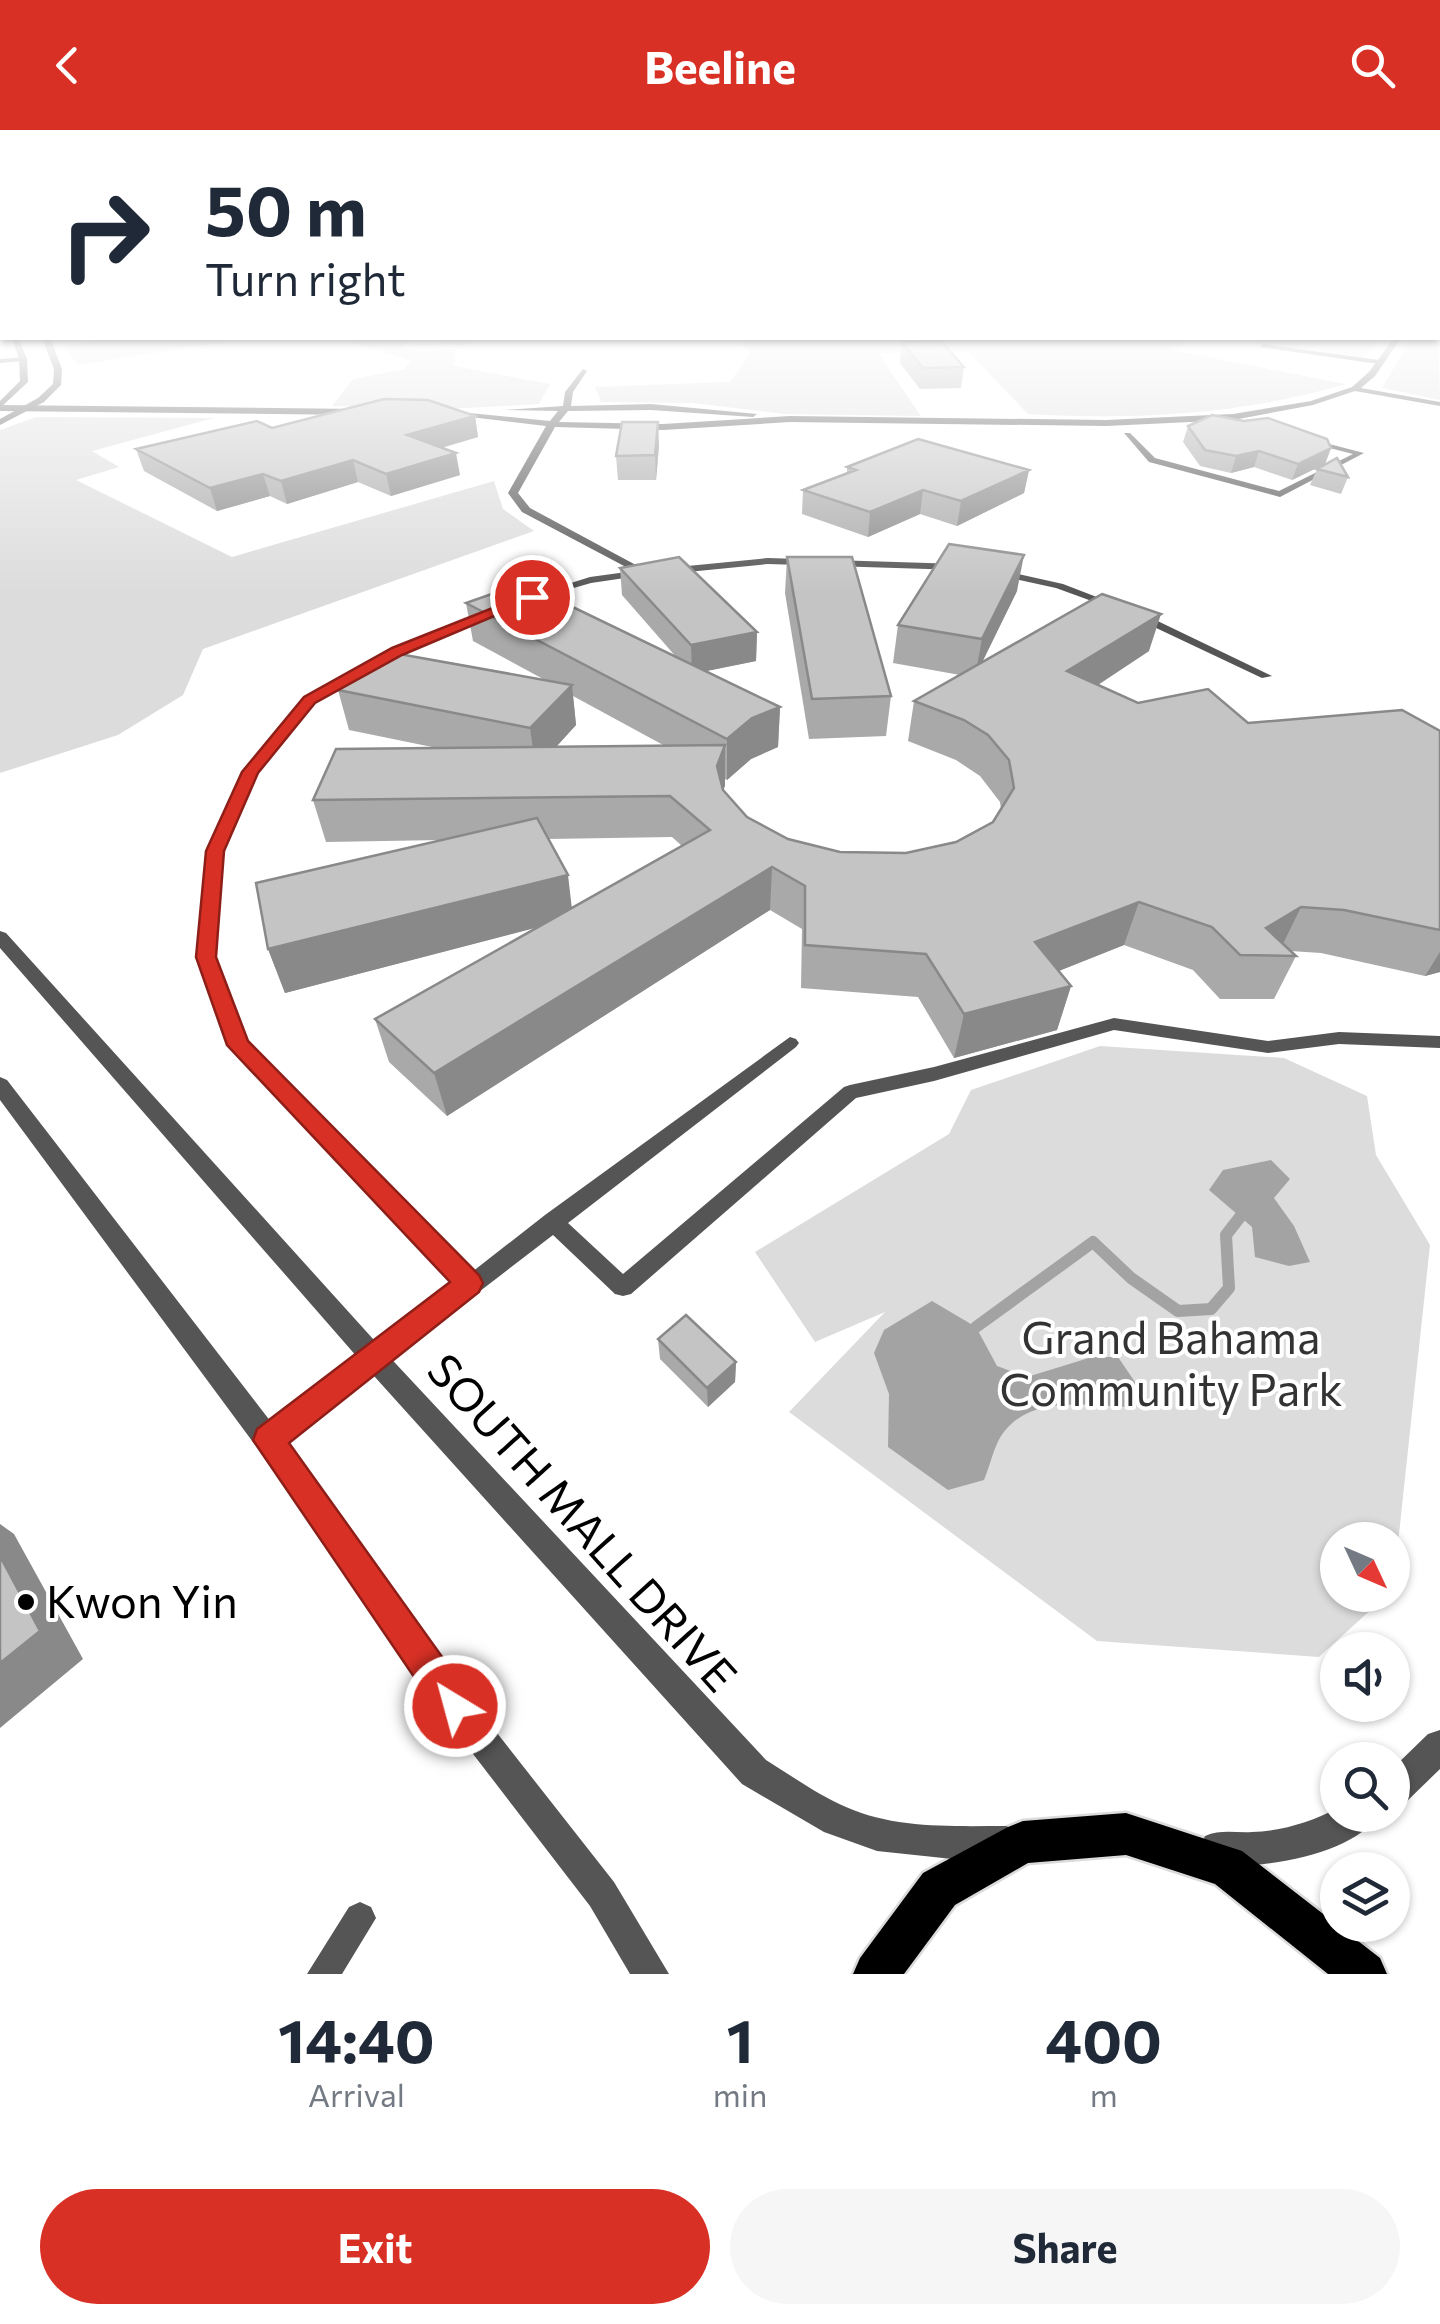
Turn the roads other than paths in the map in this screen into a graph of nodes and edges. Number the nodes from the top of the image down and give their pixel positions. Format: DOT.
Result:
graph roads {
  1 [pos="521,421"];
  2 [pos="554,421"];
  3 [pos="761,421"];
  4 [pos="952,421"];
  5 [pos="1145,421"];
  6 [pos="1240,421"];
  7 [pos="552,424"];
  8 [pos="1260,427"];
  9 [pos="1127,435"];
  10 [pos="1293,436"];
  11 [pos="968,568"];
  12 [pos="986,569"];
  13 [pos="643,573"];
  14 [pos="1266,676"];
  15 [pos="0,937"];
  16 [pos="1440,1042"];
  17 [pos="790,1043"];
  18 [pos="0,1085"];
  19 [pos="552,1221"];
  20 [pos="469,1283"];
  21 [pos="374,1358"];
  22 [pos="268,1440"];
  23 [pos="1440,1746"];
  24 [pos="1410,1775"];
  25 [pos="1320,1832"];
  26 [pos="1126,1834"];
  27 [pos="1022,1842"];
  28 [pos="360,1918"];
  29 [pos="323,1974"];
  30 [pos="651,1974"];
  31 [pos="876,1974"];
  32 [pos="1364,1974"];
  1 -- 7 [label="street"];
  2 -- 7 [label="street"];
  3 -- 7 [label="street"];
  4 -- 5 [label="street"];
  6 -- 8 [label="lane"];
  7 -- 13 [label="street"];
  9 -- 10 [label="lane"];
  11 -- 13 [label="lane"];
  12 -- 14 [label="lane"];
  13 -- 20 [label="lane"];
  15 -- 21 [label="street, SOUTH MALL DRIVE"];
  16 -- 19 [label="lane"];
  17 -- 19 [label="lane"];
  18 -- 22 [label="street"];
  19 -- 20 [label="lane"];
  20 -- 21 [label="lane"];
  21 -- 22 [label="lane"];
  21 -- 27 [label="street, SOUTH MALL DRIVE"];
  22 -- 30 [label="street"];
  23 -- 24 [label="street"];
  25 -- 26 [label="street"];
  26 -- 27 [label="main road"];
  26 -- 32 [label="main road"];
  27 -- 31 [label="main road"];
  28 -- 29 [label="lane"];
}
